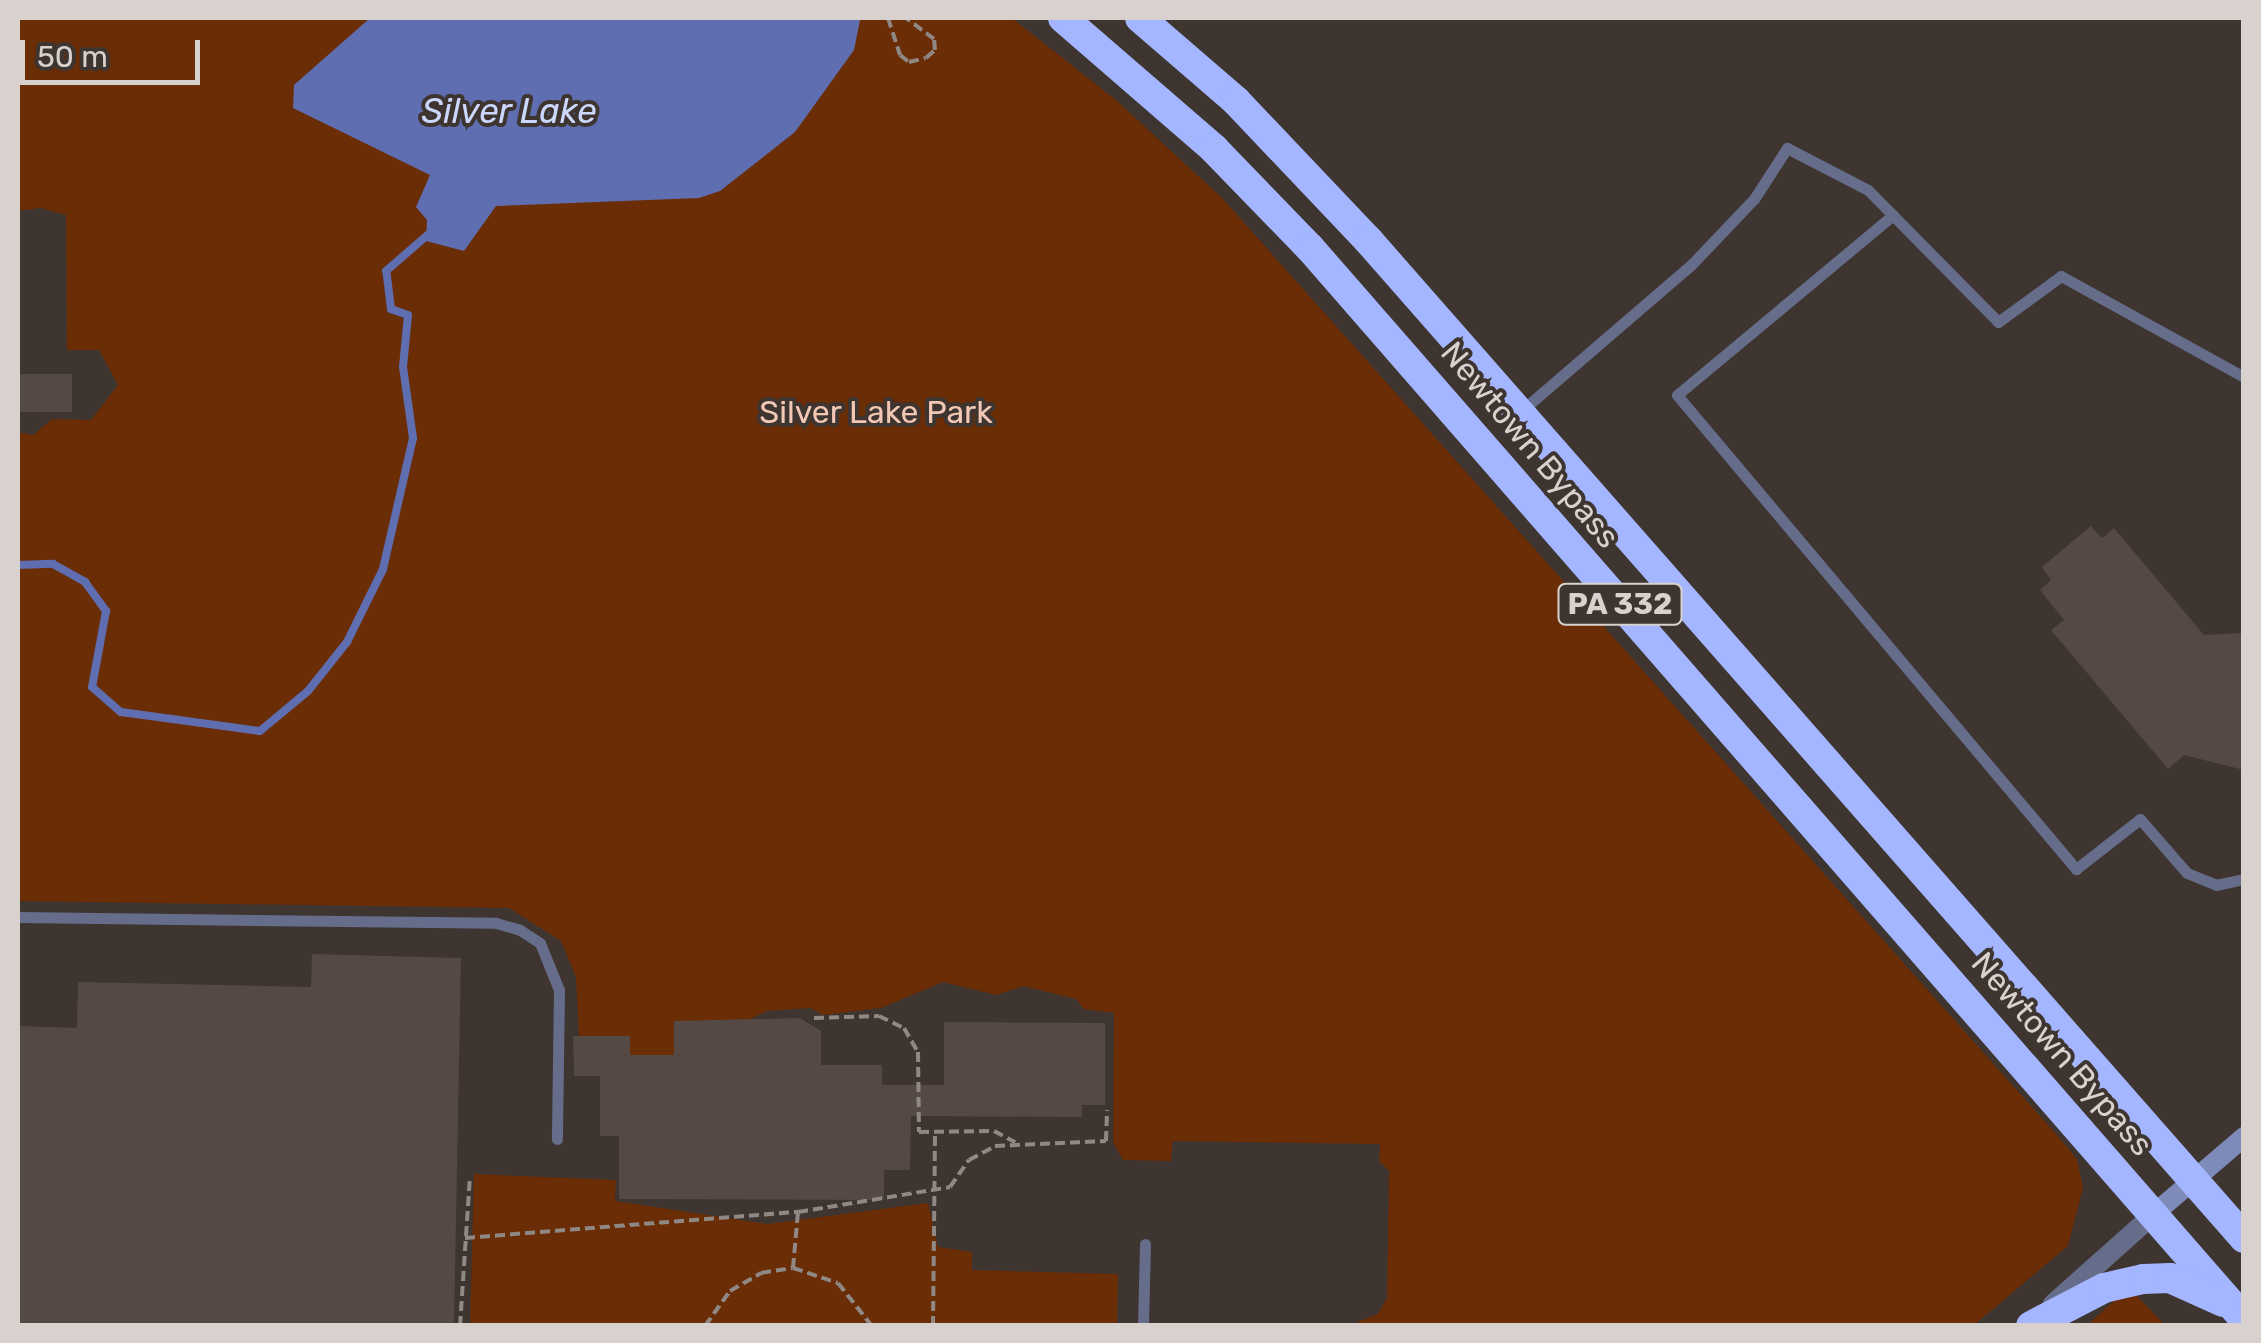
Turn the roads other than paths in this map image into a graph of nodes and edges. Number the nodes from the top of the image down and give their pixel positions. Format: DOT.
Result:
graph roads {
  1 [pos="1063,18"];
  2 [pos="1140,18"];
  3 [pos="1893,215"];
  4 [pos="2244,377"];
  5 [pos="1520,412"];
  6 [pos="2244,879"];
  7 [pos="18,916"];
  8 [pos="2244,1137"];
  9 [pos="557,1138"];
  10 [pos="2194,1181"];
  11 [pos="2155,1213"];
  12 [pos="2244,1238"];
  13 [pos="1146,1244"];
  14 [pos="2239,1313"];
  15 [pos="1144,1326"];
  16 [pos="2030,1326"];
  1 -- 11 [label="highway, Newtown Bypass / PA 332"];
  2 -- 5 [label="highway, Newtown Bypass / PA 332"];
  3 -- 4 [label="lane"];
  3 -- 5 [label="lane"];
  3 -- 6 [label="lane"];
  5 -- 10 [label="highway, Newtown Bypass / PA 332"];
  7 -- 9 [label="lane"];
  8 -- 10 [label="street"];
  10 -- 11 [label="street"];
  10 -- 12 [label="highway, PA 332"];
  11 -- 14 [label="highway, PA 332"];
  11 -- 16 [label="street"];
  13 -- 15 [label="lane"];
  14 -- 16 [label="highway"];
}
